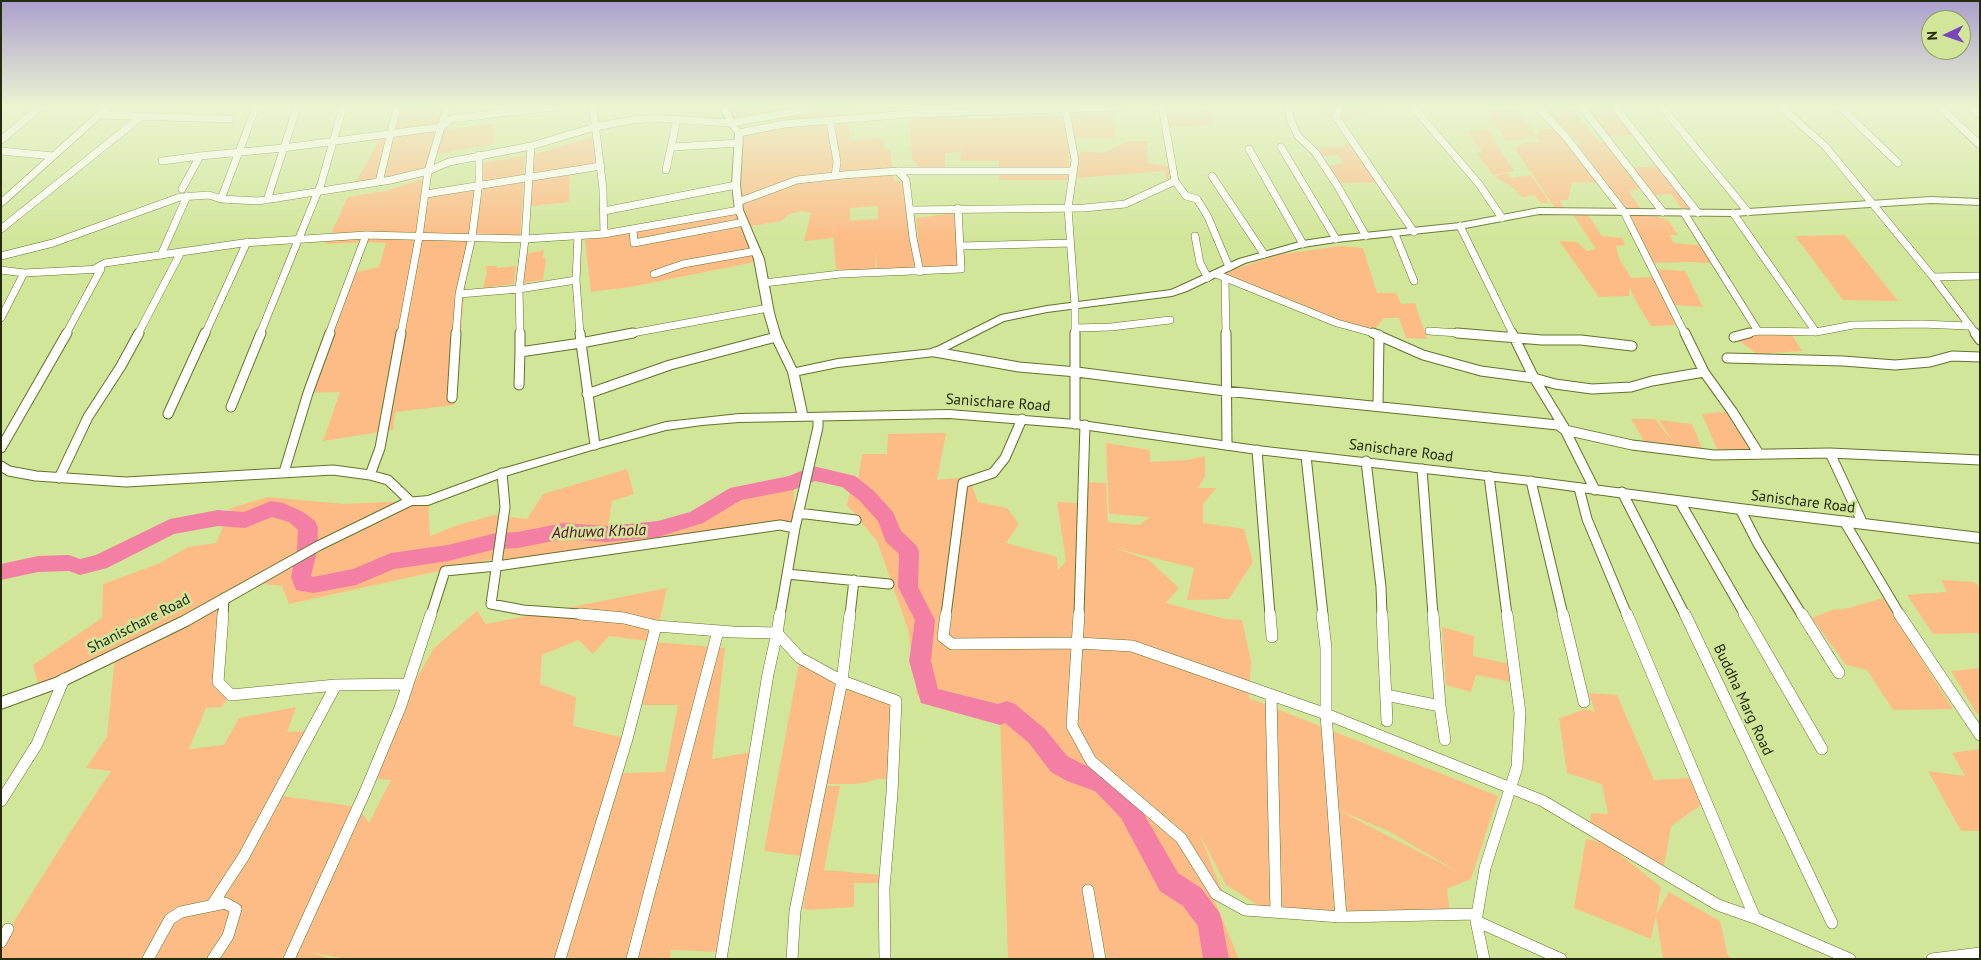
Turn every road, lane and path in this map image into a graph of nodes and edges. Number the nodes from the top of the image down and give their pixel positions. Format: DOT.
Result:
graph roads {
  1 [pos="9,152"];
  2 [pos="58,152"];
  3 [pos="97,152"];
  4 [pos="254,152"];
  5 [pos="282,152"];
  6 [pos="329,152"];
  7 [pos="386,152"];
  8 [pos="434,152"];
  9 [pos="498,152"];
  10 [pos="530,152"];
  11 [pos="598,152"];
  12 [pos="672,152"];
  13 [pos="738,152"];
  14 [pos="835,152"];
  15 [pos="1073,152"];
  16 [pos="1170,152"];
  17 [pos="1250,152"];
  18 [pos="1284,152"];
  19 [pos="1315,152"];
  20 [pos="1359,152"];
  21 [pos="1452,152"];
  22 [pos="1577,152"];
  23 [pos="1617,152"];
  24 [pos="1651,152"];
  25 [pos="1699,152"];
  26 [pos="1830,152"];
  27 [pos="1887,152"];
  28 [pos="237,154"];
  29 [pos="480,155"];
  30 [pos="53,156"];
  31 [pos="200,156"];
  32 [pos="162,161"];
  33 [pos="1898,163"];
  34 [pos="600,166"];
  35 [pos="666,170"];
  36 [pos="428,171"];
  37 [pos="898,171"];
  38 [pos="1073,171"];
  39 [pos="835,176"];
  40 [pos="1212,176"];
  41 [pos="528,177"];
  42 [pos="1175,181"];
  43 [pos="379,182"];
  44 [pos="736,185"];
  45 [pos="478,186"];
  46 [pos="182,189"];
  47 [pos="317,192"];
  48 [pos="426,194"];
  49 [pos="186,196"];
  50 [pos="221,199"];
  51 [pos="267,200"];
  52 [pos="1980,202"];
  53 [pos="1,203"];
  54 [pos="1873,205"];
  55 [pos="738,206"];
  56 [pos="958,208"];
  57 [pos="1068,208"];
  58 [pos="910,210"];
  59 [pos="604,211"];
  60 [pos="1624,212"];
  61 [pos="1663,212"];
  62 [pos="1733,212"];
  63 [pos="1748,212"];
  64 [pos="1684,213"];
  65 [pos="1698,213"];
  66 [pos="1502,218"];
  67 [pos="744,222"];
  68 [pos="1460,226"];
  69 [pos="1,229"];
  70 [pos="633,229"];
  71 [pos="1414,232"];
  72 [pos="604,234"];
  73 [pos="1395,234"];
  74 [pos="366,235"];
  75 [pos="578,236"];
  76 [pos="1195,236"];
  77 [pos="1366,236"];
  78 [pos="420,237"];
  79 [pos="472,237"];
  80 [pos="299,238"];
  81 [pos="525,239"];
  82 [pos="1336,239"];
  83 [pos="247,242"];
  84 [pos="1070,243"];
  85 [pos="1303,244"];
  86 [pos="961,246"];
  87 [pos="756,251"];
  88 [pos="181,252"];
  89 [pos="1264,254"];
  90 [pos="161,255"];
  91 [pos="1,256"];
  92 [pos="96,268"];
  93 [pos="1229,268"];
  94 [pos="1,270"];
  95 [pos="24,272"];
  96 [pos="920,272"];
  97 [pos="654,274"];
  98 [pos="1980,276"];
  99 [pos="1216,277"];
  100 [pos="1933,277"];
  101 [pos="576,280"];
  102 [pos="1414,281"];
  103 [pos="764,283"];
  104 [pos="519,289"];
  105 [pos="459,294"];
  106 [pos="1075,306"];
  107 [pos="768,308"];
  108 [pos="1,318"];
  109 [pos="1170,320"];
  110 [pos="1968,326"];
  111 [pos="1076,328"];
  112 [pos="1429,331"];
  113 [pos="1758,331"];
  114 [pos="1816,332"];
  115 [pos="1379,335"];
  116 [pos="1512,336"];
  117 [pos="776,337"];
  118 [pos="1734,337"];
  119 [pos="1980,340"];
  120 [pos="581,343"];
  121 [pos="1632,346"];
  122 [pos="520,352"];
  123 [pos="935,352"];
  124 [pos="1980,357"];
  125 [pos="1727,358"];
  126 [pos="793,372"];
  127 [pos="1076,372"];
  128 [pos="1704,372"];
  129 [pos="1534,378"];
  130 [pos="519,385"];
  131 [pos="1225,391"];
  132 [pos="587,394"];
  133 [pos="452,398"];
  134 [pos="1378,406"];
  135 [pos="230,407"];
  136 [pos="168,414"];
  137 [pos="803,418"];
  138 [pos="818,418"];
  139 [pos="1022,419"];
  140 [pos="1080,424"];
  141 [pos="1565,430"];
  142 [pos="595,445"];
  143 [pos="1227,445"];
  144 [pos="1,446"];
  145 [pos="1257,450"];
  146 [pos="1830,453"];
  147 [pos="1759,454"];
  148 [pos="1306,456"];
  149 [pos="1980,460"];
  150 [pos="1366,461"];
  151 [pos="1,466"];
  152 [pos="1422,469"];
  153 [pos="284,472"];
  154 [pos="502,473"];
  155 [pos="370,475"];
  156 [pos="1489,476"];
  157 [pos="59,478"];
  158 [pos="1531,481"];
  159 [pos="1580,488"];
  160 [pos="1595,490"];
  161 [pos="1622,492"];
  162 [pos="410,501"];
  163 [pos="1680,502"];
  164 [pos="1740,509"];
  165 [pos="798,513"];
  166 [pos="856,520"];
  167 [pos="1844,521"];
  168 [pos="1863,524"];
  169 [pos="795,528"];
  170 [pos="1980,538"];
  171 [pos="497,566"];
  172 [pos="787,574"];
  173 [pos="854,580"];
  174 [pos="889,584"];
  175 [pos="224,598"];
  176 [pos="656,626"];
  177 [pos="718,631"];
  178 [pos="777,633"];
  179 [pos="1272,637"];
  180 [pos="1078,643"];
  181 [pos="1840,673"];
  182 [pos="64,679"];
  183 [pos="842,681"];
  184 [pos="408,684"];
  185 [pos="336,685"];
  186 [pos="1271,695"];
  187 [pos="1386,695"];
  188 [pos="1584,702"];
  189 [pos="1,703"];
  190 [pos="1440,706"];
  191 [pos="1326,714"];
  192 [pos="1388,721"];
  193 [pos="1980,735"];
  194 [pos="1445,740"];
  195 [pos="1822,750"];
  196 [pos="1510,787"];
  197 [pos="1,801"];
  198 [pos="1088,890"];
  199 [pos="212,905"];
  200 [pos="1276,912"];
  201 [pos="1341,917"];
  202 [pos="1477,918"];
  203 [pos="1756,918"];
  204 [pos="1832,924"];
  205 [pos="8,929"];
  206 [pos="1,942"];
  207 [pos="1980,953"];
  208 [pos="148,959"];
  209 [pos="213,959"];
  210 [pos="289,959"];
  211 [pos="560,959"];
  212 [pos="632,959"];
  213 [pos="721,959"];
  214 [pos="792,959"];
  215 [pos="885,959"];
  216 [pos="1100,959"];
  217 [pos="1484,959"];
  218 [pos="1561,959"];
  219 [pos="1850,959"];
  220 [pos="1932,959"];
  1 -- 30 [label="street"];
  2 -- 30 [label="street"];
  3 -- 69 [label="street"];
  4 -- 28 [label="street"];
  5 -- 51 [label="street"];
  6 -- 47 [label="street"];
  7 -- 43 [label="street"];
  8 -- 36 [label="street"];
  9 -- 29 [label="street"];
  10 -- 41 [label="street"];
  11 -- 34 [label="street"];
  12 -- 35 [label="street"];
  13 -- 44 [label="street"];
  14 -- 39 [label="street"];
  15 -- 38 [label="street"];
  16 -- 42 [label="street"];
  17 -- 85 [label="street"];
  18 -- 82 [label="street"];
  19 -- 77 [label="street"];
  20 -- 71 [label="street"];
  21 -- 66 [label="street"];
  22 -- 60 [label="street"];
  23 -- 61 [label="street"];
  24 -- 65 [label="street"];
  25 -- 63 [label="street"];
  26 -- 54 [label="street"];
  27 -- 33 [label="street"];
  28 -- 31 [label="street"];
  28 -- 50 [label="street"];
  29 -- 36 [label="street"];
  29 -- 45 [label="street"];
  30 -- 53 [label="street"];
  31 -- 32 [label="street"];
  31 -- 46 [label="street"];
  34 -- 41 [label="street"];
  34 -- 59 [label="street"];
  36 -- 43 [label="street"];
  36 -- 48 [label="street"];
  37 -- 38 [label="street"];
  37 -- 39 [label="street"];
  37 -- 58 [label="street"];
  38 -- 57 [label="street"];
  39 -- 55 [label="street"];
  40 -- 89 [label="street"];
  41 -- 45 [label="street"];
  41 -- 81 [label="street"];
  42 -- 57 [label="street"];
  42 -- 93 [label="street"];
  43 -- 47 [label="street"];
  44 -- 55 [label="street"];
  44 -- 59 [label="street"];
  45 -- 48 [label="street"];
  45 -- 79 [label="street"];
  47 -- 51 [label="street"];
  47 -- 80 [label="street"];
  48 -- 78 [label="street"];
  49 -- 50 [label="street"];
  49 -- 90 [label="street"];
  49 -- 91 [label="street"];
  50 -- 51 [label="street"];
  52 -- 54 [label="street"];
  54 -- 63 [label="street"];
  54 -- 100 [label="street"];
  55 -- 67 [label="street"];
  55 -- 70 [label="street"];
  56 -- 57 [label="street"];
  56 -- 58 [label="street"];
  56 -- 86 [label="street"];
  57 -- 84 [label="street"];
  58 -- 96 [label="street"];
  59 -- 72 [label="street"];
  60 -- 61 [label="street"];
  60 -- 66 [label="street"];
  60 -- 128 [label="street"];
  61 -- 64 [label="street"];
  62 -- 63 [label="street"];
  62 -- 65 [label="street"];
  62 -- 114 [label="street"];
  64 -- 65 [label="street"];
  64 -- 113 [label="street"];
  66 -- 68 [label="street"];
  67 -- 70 [label="street"];
  67 -- 87 [label="street"];
  68 -- 71 [label="street"];
  68 -- 116 [label="street"];
  70 -- 72 [label="street"];
  71 -- 73 [label="street"];
  72 -- 75 [label="street"];
  73 -- 77 [label="street"];
  73 -- 102 [label="street"];
  74 -- 78 [label="street"];
  74 -- 80 [label="street"];
  74 -- 153 [label="street"];
  75 -- 81 [label="street"];
  75 -- 101 [label="street"];
  76 -- 99 [label="street"];
  77 -- 82 [label="street"];
  78 -- 79 [label="street"];
  78 -- 155 [label="street"];
  79 -- 81 [label="street"];
  79 -- 105 [label="street"];
  80 -- 83 [label="street"];
  80 -- 135 [label="street"];
  81 -- 104 [label="street"];
  82 -- 85 [label="street"];
  83 -- 88 [label="street"];
  83 -- 136 [label="street"];
  84 -- 86 [label="street"];
  84 -- 106 [label="street"];
  85 -- 89 [label="street"];
  86 -- 96 [label="street"];
  87 -- 97 [label="street"];
  87 -- 103 [label="street"];
  88 -- 90 [label="street"];
  88 -- 157 [label="street"];
  89 -- 93 [label="street"];
  90 -- 92 [label="street"];
  92 -- 95 [label="street"];
  92 -- 144 [label="street"];
  93 -- 99 [label="street"];
  94 -- 95 [label="street"];
  95 -- 108 [label="street"];
  96 -- 103 [label="street"];
  98 -- 100 [label="street"];
  99 -- 106 [label="street"];
  99 -- 115 [label="street"];
  99 -- 131 [label="street"];
  100 -- 110 [label="street"];
  101 -- 104 [label="street"];
  101 -- 120 [label="street"];
  103 -- 107 [label="street"];
  104 -- 105 [label="street"];
  104 -- 122 [label="street"];
  105 -- 133 [label="street"];
  106 -- 111 [label="street"];
  106 -- 123 [label="street"];
  107 -- 117 [label="street"];
  107 -- 120 [label="street"];
  109 -- 111 [label="street"];
  110 -- 114 [label="street"];
  110 -- 119 [label="street"];
  111 -- 127 [label="street"];
  112 -- 116 [label="street"];
  113 -- 114 [label="street"];
  113 -- 118 [label="street"];
  115 -- 129 [label="street"];
  115 -- 134 [label="street"];
  116 -- 121 [label="street"];
  116 -- 129 [label="street"];
  117 -- 126 [label="street"];
  117 -- 132 [label="street"];
  120 -- 122 [label="street"];
  120 -- 132 [label="street"];
  122 -- 130 [label="street"];
  123 -- 126 [label="street"];
  123 -- 127 [label="street"];
  124 -- 125 [label="street"];
  126 -- 137 [label="street"];
  127 -- 131 [label="street"];
  127 -- 140 [label="street"];
  128 -- 129 [label="street"];
  128 -- 147 [label="street"];
  129 -- 141 [label="street"];
  131 -- 134 [label="street"];
  131 -- 143 [label="street"];
  132 -- 142 [label="street"];
  134 -- 141 [label="street"];
  137 -- 138 [label="street, Sanischare Road"];
  137 -- 142 [label="street, Sanischare Road"];
  138 -- 139 [label="street, Sanischare Road"];
  138 -- 165 [label="street"];
  139 -- 140 [label="street, Sanischare Road"];
  139 -- 180 [label="street"];
  140 -- 143 [label="street, Sanischare Road"];
  140 -- 180 [label="street"];
  141 -- 147 [label="street"];
  141 -- 160 [label="street"];
  142 -- 154 [label="street, Sanischare Road"];
  143 -- 145 [label="street, Sanischare Road"];
  145 -- 148 [label="street, Sanischare Road"];
  145 -- 179 [label="street"];
  146 -- 147 [label="street"];
  146 -- 149 [label="street"];
  146 -- 168 [label="street"];
  148 -- 150 [label="street, Sanischare Road"];
  148 -- 191 [label="street"];
  150 -- 152 [label="street, Sanischare Road"];
  150 -- 187 [label="street"];
  151 -- 157 [label="street"];
  152 -- 156 [label="street, Sanischare Road"];
  152 -- 190 [label="street"];
  153 -- 155 [label="street"];
  153 -- 157 [label="street"];
  154 -- 162 [label="street, Shanischare Road"];
  154 -- 171 [label="street"];
  155 -- 162 [label="street"];
  156 -- 158 [label="street, Sanischare Road"];
  156 -- 196 [label="street"];
  158 -- 159 [label="street, Sanischare Road"];
  158 -- 188 [label="street"];
  159 -- 160 [label="street, Sanischare Road"];
  159 -- 203 [label="street"];
  160 -- 161 [label="street, Sanischare Road"];
  161 -- 163 [label="street, Sanischare Road"];
  161 -- 204 [label="street, Buddha Marg Road"];
  162 -- 175 [label="street, Shanischare Road"];
  163 -- 164 [label="street, Sanischare Road"];
  163 -- 195 [label="street"];
  164 -- 167 [label="street, Sanischare Road"];
  164 -- 181 [label="street"];
  165 -- 166 [label="street"];
  165 -- 169 [label="street"];
  167 -- 168 [label="street, Sanischare Road"];
  167 -- 193 [label="street"];
  168 -- 170 [label="street, Sanischare Road"];
  169 -- 171 [label="street"];
  169 -- 172 [label="street"];
  171 -- 176 [label="street"];
  171 -- 184 [label="street"];
  172 -- 173 [label="street"];
  172 -- 178 [label="street"];
  173 -- 174 [label="street"];
  173 -- 183 [label="street"];
  175 -- 182 [label="street, Shanischare Road"];
  175 -- 185 [label="street"];
  176 -- 177 [label="street"];
  176 -- 211 [label="street"];
  177 -- 178 [label="street"];
  177 -- 212 [label="street"];
  178 -- 183 [label="street"];
  178 -- 213 [label="street"];
  180 -- 186 [label="street"];
  180 -- 200 [label="street"];
  182 -- 189 [label="street, Shanischare Road"];
  182 -- 197 [label="street"];
  183 -- 214 [label="street"];
  183 -- 215 [label="street"];
  184 -- 185 [label="street"];
  184 -- 210 [label="street"];
  185 -- 199 [label="street"];
  186 -- 191 [label="street"];
  186 -- 200 [label="street"];
  187 -- 190 [label="street"];
  187 -- 192 [label="street"];
  190 -- 194 [label="street"];
  191 -- 196 [label="street"];
  191 -- 201 [label="street"];
  196 -- 202 [label="street"];
  196 -- 203 [label="street"];
  198 -- 216 [label="street"];
  199 -- 208 [label="street"];
  199 -- 209 [label="street"];
  200 -- 201 [label="street"];
  201 -- 202 [label="street"];
  202 -- 217 [label="street"];
  202 -- 218 [label="street"];
  203 -- 219 [label="street"];
  205 -- 206 [label="street"];
  207 -- 220 [label="street"];
}
